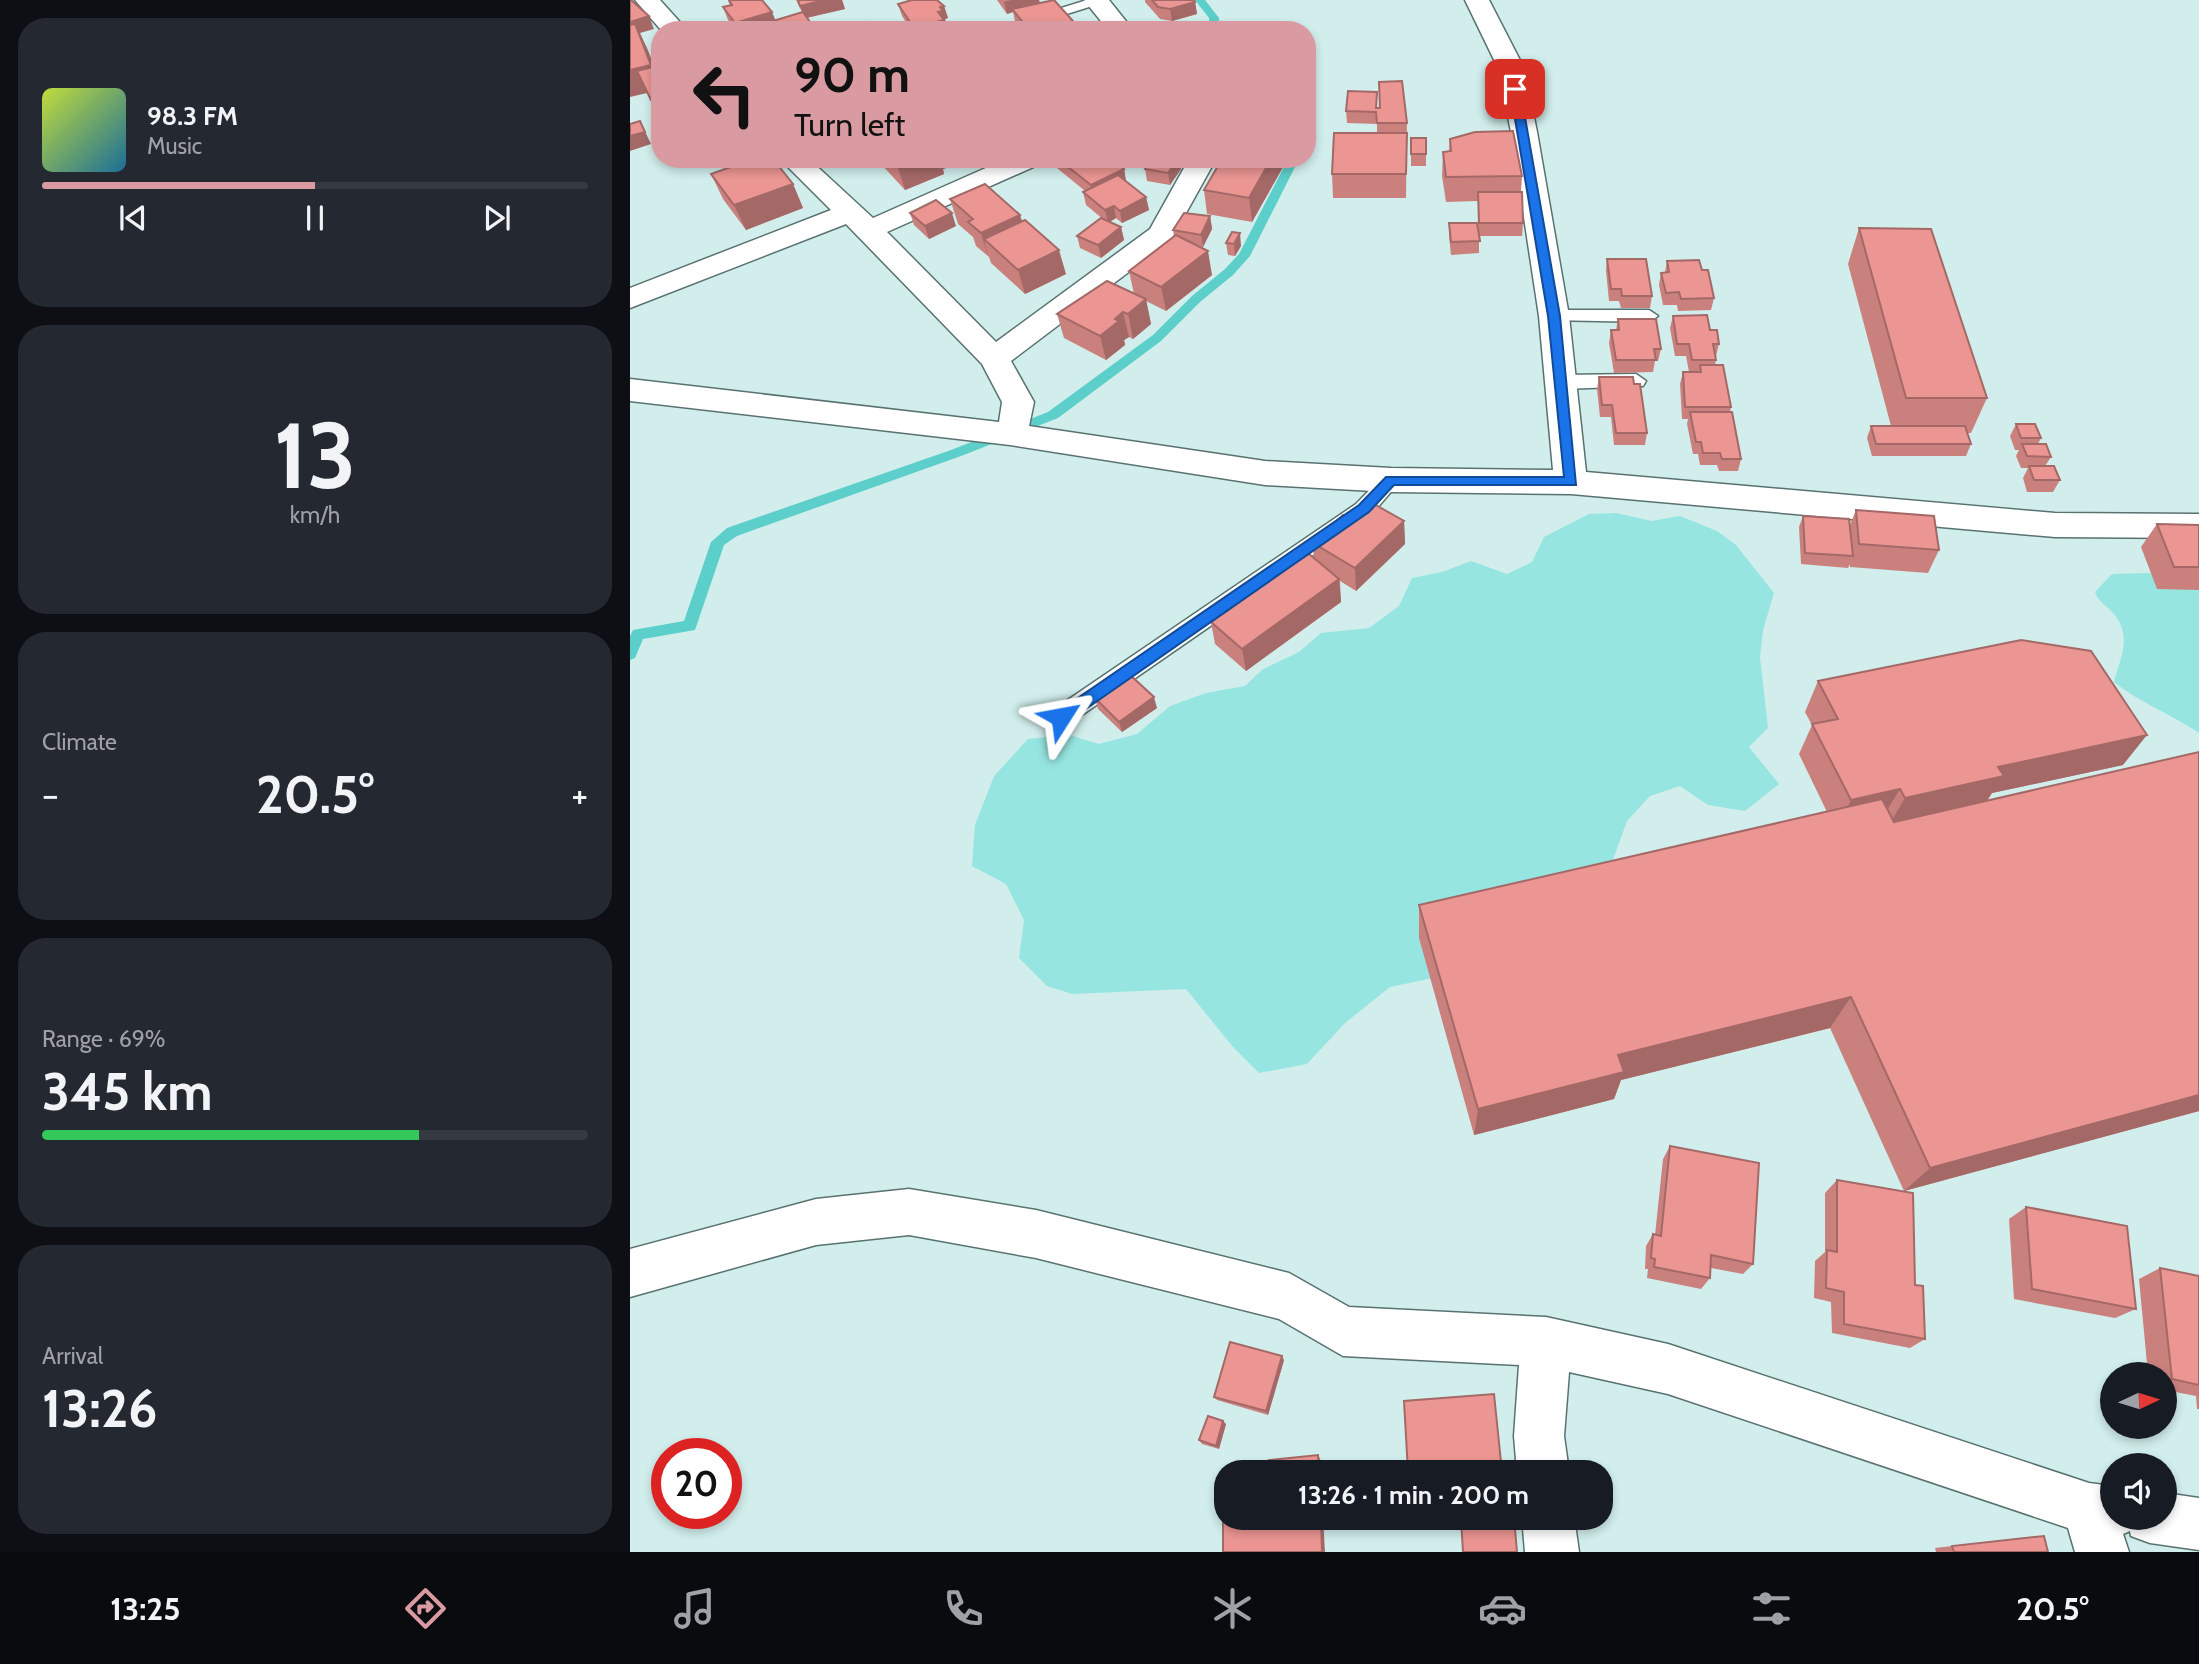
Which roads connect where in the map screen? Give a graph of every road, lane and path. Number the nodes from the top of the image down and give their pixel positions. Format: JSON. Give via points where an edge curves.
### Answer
{"nodes":[{"id":1,"x":1477,"y":0,"type":"edge"},
{"id":2,"x":1096,"y":1,"type":"edge"},
{"id":3,"x":660,"y":5,"type":"edge"},
{"id":4,"x":670,"y":21,"type":"edge"},
{"id":5,"x":1028,"y":21,"type":"edge"},
{"id":6,"x":1113,"y":21,"type":"edge"},
{"id":7,"x":802,"y":168,"type":"edge"},
{"id":8,"x":1005,"y":168,"type":"edge"},
{"id":9,"x":1198,"y":168,"type":"edge"},
{"id":10,"x":859,"y":222,"type":"junction"},
{"id":11,"x":630,"y":299,"type":"edge"},
{"id":12,"x":1554,"y":316,"type":"junction"},
{"id":13,"x":1649,"y":316,"type":"edge"},
{"id":14,"x":994,"y":358,"type":"junction"},
{"id":15,"x":1636,"y":381,"type":"edge"},
{"id":16,"x":1563,"y":382,"type":"junction"},
{"id":17,"x":630,"y":390,"type":"edge"},
{"id":18,"x":1010,"y":433,"type":"junction"},
{"id":19,"x":1391,"y":480,"type":"junction"},
{"id":20,"x":1571,"y":482,"type":"junction"},
{"id":21,"x":2199,"y":526,"type":"edge"},
{"id":22,"x":1061,"y":717,"type":"dead end"},
{"id":23,"x":630,"y":1273,"type":"edge"},
{"id":24,"x":1546,"y":1342,"type":"junction"},
{"id":25,"x":1542,"y":1460,"type":"edge"},
{"id":26,"x":2177,"y":1521,"type":"edge"},
{"id":27,"x":2100,"y":1524,"type":"edge"},
{"id":28,"x":2199,"y":1524,"type":"edge"},
{"id":29,"x":1549,"y":1530,"type":"edge"},
{"id":30,"x":1552,"y":1552,"type":"edge"}],
"edges":[{"from":1,"to":12,"type":"street","via":[[1511,68]]},
{"from":2,"to":5,"type":"lane"},
{"from":2,"to":6,"type":"street"},
{"from":3,"to":4,"type":"street"},
{"from":7,"to":10,"type":"street"},
{"from":8,"to":10,"type":"street"},
{"from":9,"to":14,"type":"street","via":[[1161,234]]},
{"from":10,"to":11,"type":"street"},
{"from":10,"to":14,"type":"street"},
{"from":12,"to":13,"type":"lane"},
{"from":12,"to":16,"type":"street"},
{"from":14,"to":18,"type":"street","via":[[1018,402]]},
{"from":15,"to":16,"type":"lane"},
{"from":16,"to":20,"type":"street"},
{"from":17,"to":18,"type":"street"},
{"from":18,"to":19,"type":"street","via":[[1265,472]]},
{"from":19,"to":20,"type":"street"},
{"from":19,"to":22,"type":"lane","via":[[1364,509]]},
{"from":20,"to":21,"type":"street","via":[[2055,525]]},
{"from":23,"to":24,"type":"street","via":[[816,1222],[909,1212],[1036,1234],[1289,1297],[1343,1331]]},
{"from":24,"to":25,"type":"street","via":[[1539,1436]]},
{"from":24,"to":27,"type":"street","via":[[1668,1369]]},
{"from":26,"to":28,"type":"street"},
{"from":29,"to":30,"type":"street"}]}
